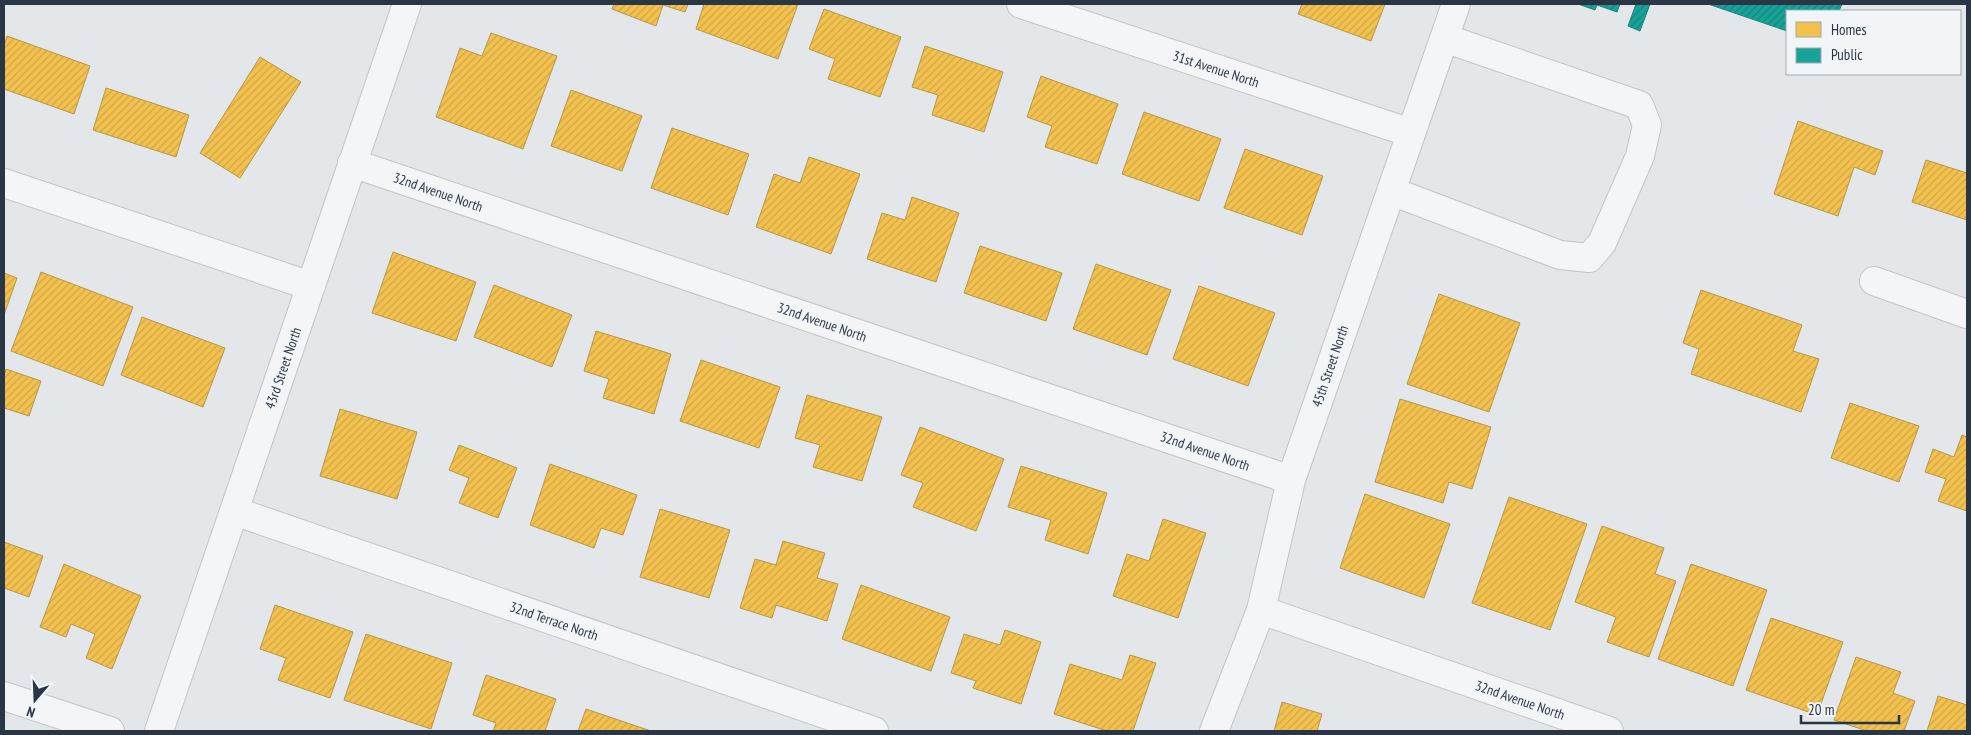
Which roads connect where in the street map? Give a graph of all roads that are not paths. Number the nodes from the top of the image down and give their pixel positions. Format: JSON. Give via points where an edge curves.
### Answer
{"nodes":[{"id":1,"x":407,"y":4,"type":"edge"},
{"id":2,"x":1021,"y":4,"type":"edge"},
{"id":3,"x":1456,"y":4,"type":"edge"},
{"id":4,"x":1444,"y":38,"type":"junction"},
{"id":5,"x":1411,"y":133,"type":"junction"},
{"id":6,"x":352,"y":163,"type":"junction"},
{"id":7,"x":4,"y":183,"type":"edge"},
{"id":8,"x":1391,"y":191,"type":"junction"},
{"id":9,"x":1874,"y":281,"type":"dead end"},
{"id":10,"x":311,"y":286,"type":"junction"},
{"id":11,"x":1967,"y":314,"type":"edge"},
{"id":12,"x":1291,"y":480,"type":"junction"},
{"id":13,"x":234,"y":511,"type":"junction"},
{"id":14,"x":1261,"y":610,"type":"junction"},
{"id":15,"x":4,"y":696,"type":"edge"},
{"id":16,"x":110,"y":731,"type":"edge"},
{"id":17,"x":159,"y":731,"type":"edge"},
{"id":18,"x":874,"y":731,"type":"edge"},
{"id":19,"x":1214,"y":731,"type":"edge"},
{"id":20,"x":1609,"y":731,"type":"edge"}],
"edges":[{"from":1,"to":6,"type":"street","name":"43rd Street North"},
{"from":2,"to":5,"type":"street","name":"31st Avenue North"},
{"from":3,"to":4,"type":"street","name":"45th Street North"},
{"from":4,"to":5,"type":"street","name":"45th Street North"},
{"from":4,"to":8,"type":"street","via":[[1639,105],[1648,125],[1640,156],[1602,242],[1589,258],[1560,255]]},
{"from":5,"to":8,"type":"street","name":"45th Street North"},
{"from":6,"to":10,"type":"street","name":"43rd Street North"},
{"from":6,"to":12,"type":"street","name":"32nd Avenue North"},
{"from":7,"to":10,"type":"street"},
{"from":8,"to":12,"type":"street","name":"45th Street North"},
{"from":9,"to":11,"type":"street"},
{"from":10,"to":13,"type":"street","name":"43rd Street North"},
{"from":12,"to":14,"type":"street","name":"45th Street North"},
{"from":13,"to":17,"type":"street","name":"43rd Street North"},
{"from":13,"to":18,"type":"street","name":"32nd Terrace North"},
{"from":14,"to":19,"type":"street","name":"45th Street North"},
{"from":14,"to":20,"type":"street","name":"32nd Avenue North"},
{"from":15,"to":16,"type":"street"}]}
